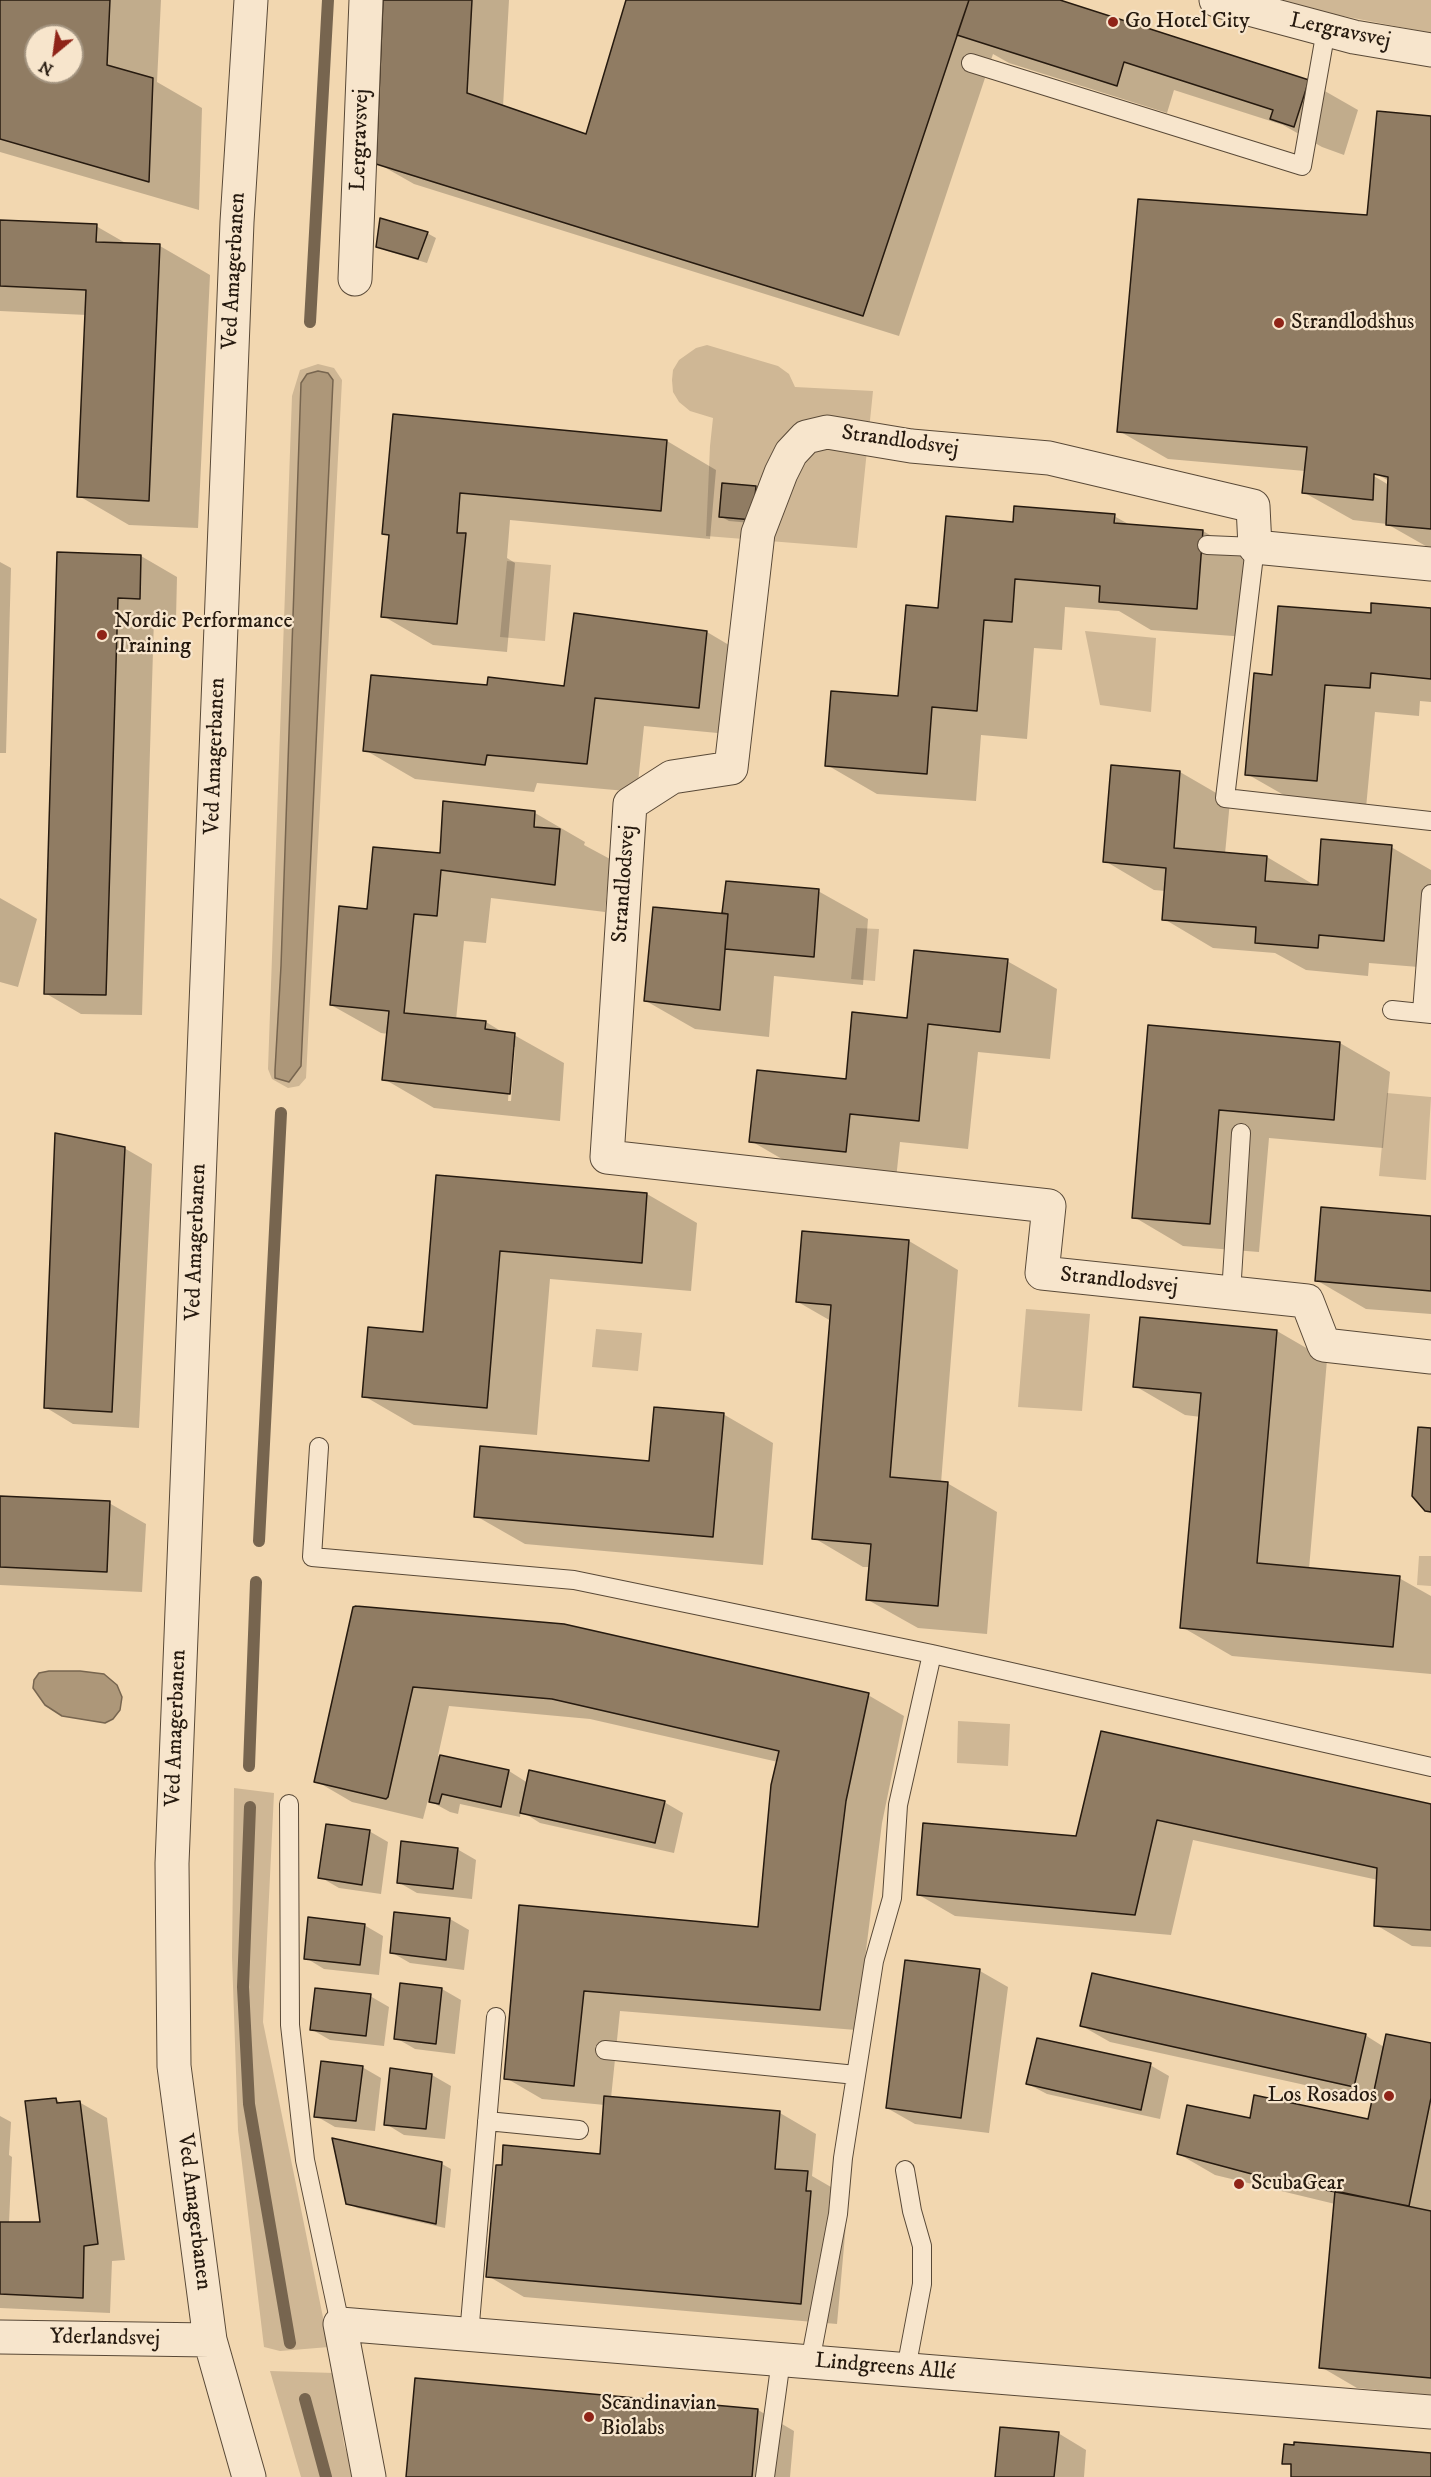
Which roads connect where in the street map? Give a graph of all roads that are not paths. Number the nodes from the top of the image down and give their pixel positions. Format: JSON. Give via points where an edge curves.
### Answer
{"nodes":[{"id":1,"x":251,"y":0,"type":"edge"},
{"id":2,"x":366,"y":0,"type":"edge"},
{"id":3,"x":1216,"y":0,"type":"edge"},
{"id":4,"x":1326,"y":30,"type":"junction"},
{"id":5,"x":1431,"y":50,"type":"edge"},
{"id":6,"x":971,"y":63,"type":"dead end"},
{"id":7,"x":356,"y":279,"type":"dead end"},
{"id":8,"x":1207,"y":544,"type":"dead end"},
{"id":9,"x":1255,"y":547,"type":"junction"},
{"id":10,"x":1431,"y":564,"type":"edge"},
{"id":11,"x":1431,"y":821,"type":"edge"},
{"id":12,"x":1431,"y":894,"type":"edge"},
{"id":13,"x":1392,"y":1010,"type":"dead end"},
{"id":14,"x":1426,"y":1013,"type":"edge"},
{"id":15,"x":1241,"y":1133,"type":"dead end"},
{"id":16,"x":1231,"y":1294,"type":"junction"},
{"id":17,"x":1431,"y":1357,"type":"edge"},
{"id":18,"x":319,"y":1447,"type":"dead end"},
{"id":19,"x":932,"y":1654,"type":"junction"},
{"id":20,"x":1431,"y":1767,"type":"edge"},
{"id":21,"x":289,"y":1804,"type":"dead end"},
{"id":22,"x":496,"y":2017,"type":"dead end"},
{"id":23,"x":605,"y":2050,"type":"dead end"},
{"id":24,"x":856,"y":2075,"type":"junction"},
{"id":25,"x":487,"y":2121,"type":"junction"},
{"id":26,"x":579,"y":2130,"type":"dead end"},
{"id":27,"x":905,"y":2170,"type":"dead end"},
{"id":28,"x":340,"y":2324,"type":"junction"},
{"id":29,"x":469,"y":2335,"type":"junction"},
{"id":30,"x":0,"y":2337,"type":"edge"},
{"id":31,"x":210,"y":2340,"type":"junction"},
{"id":32,"x":795,"y":2361,"type":"junction"},
{"id":33,"x":906,"y":2369,"type":"junction"},
{"id":34,"x":1431,"y":2412,"type":"edge"},
{"id":35,"x":249,"y":2477,"type":"edge"},
{"id":36,"x":369,"y":2477,"type":"edge"},
{"id":37,"x":765,"y":2477,"type":"edge"}],
"edges":[{"from":1,"to":31,"type":"street","name":"Ved Amagerbanen","via":[[237,222],[171,1863],[174,2066]]},
{"from":2,"to":7,"type":"street","name":"Lergravsvej"},
{"from":3,"to":4,"type":"street","name":"Lergravsvej"},
{"from":4,"to":5,"type":"street","name":"Lergravsvej"},
{"from":4,"to":6,"type":"lane","via":[[1302,166]]},
{"from":8,"to":9,"type":"lane"},
{"from":9,"to":10,"type":"street"},
{"from":9,"to":11,"type":"lane","via":[[1225,798]]},
{"from":9,"to":16,"type":"street","name":"Strandlodsvej","via":[[1253,506],[1049,458],[911,446],[827,432],[806,437],[791,453],[758,533],[731,768],[672,777],[630,804],[607,1157],[1049,1206],[1042,1273]]},
{"from":12,"to":14,"type":"lane"},
{"from":13,"to":14,"type":"lane"},
{"from":15,"to":16,"type":"lane"},
{"from":16,"to":17,"type":"street","name":"Strandlodsvej","via":[[1307,1301],[1324,1345]]},
{"from":18,"to":19,"type":"lane","via":[[312,1557],[574,1580]]},
{"from":19,"to":20,"type":"lane"},
{"from":19,"to":24,"type":"lane","via":[[898,1805],[892,1898],[874,1961]]},
{"from":21,"to":28,"type":"lane","via":[[290,2025],[305,2160]]},
{"from":22,"to":25,"type":"lane"},
{"from":23,"to":24,"type":"lane"},
{"from":24,"to":32,"type":"lane","via":[[838,2214]]},
{"from":25,"to":26,"type":"lane"},
{"from":25,"to":29,"type":"lane"},
{"from":27,"to":33,"type":"lane","via":[[922,2246],[922,2284]]},
{"from":28,"to":29,"type":"street","name":"Lindgreens Allé"},
{"from":28,"to":36,"type":"street"},
{"from":29,"to":32,"type":"street","name":"Lindgreens Allé"},
{"from":30,"to":31,"type":"street","name":"Yderlandsvej"},
{"from":31,"to":35,"type":"street","name":"Ved Amagerbanen"},
{"from":32,"to":33,"type":"street","name":"Lindgreens Allé"},
{"from":32,"to":37,"type":"lane"},
{"from":33,"to":34,"type":"street","name":"Lindgreens Allé"}]}
